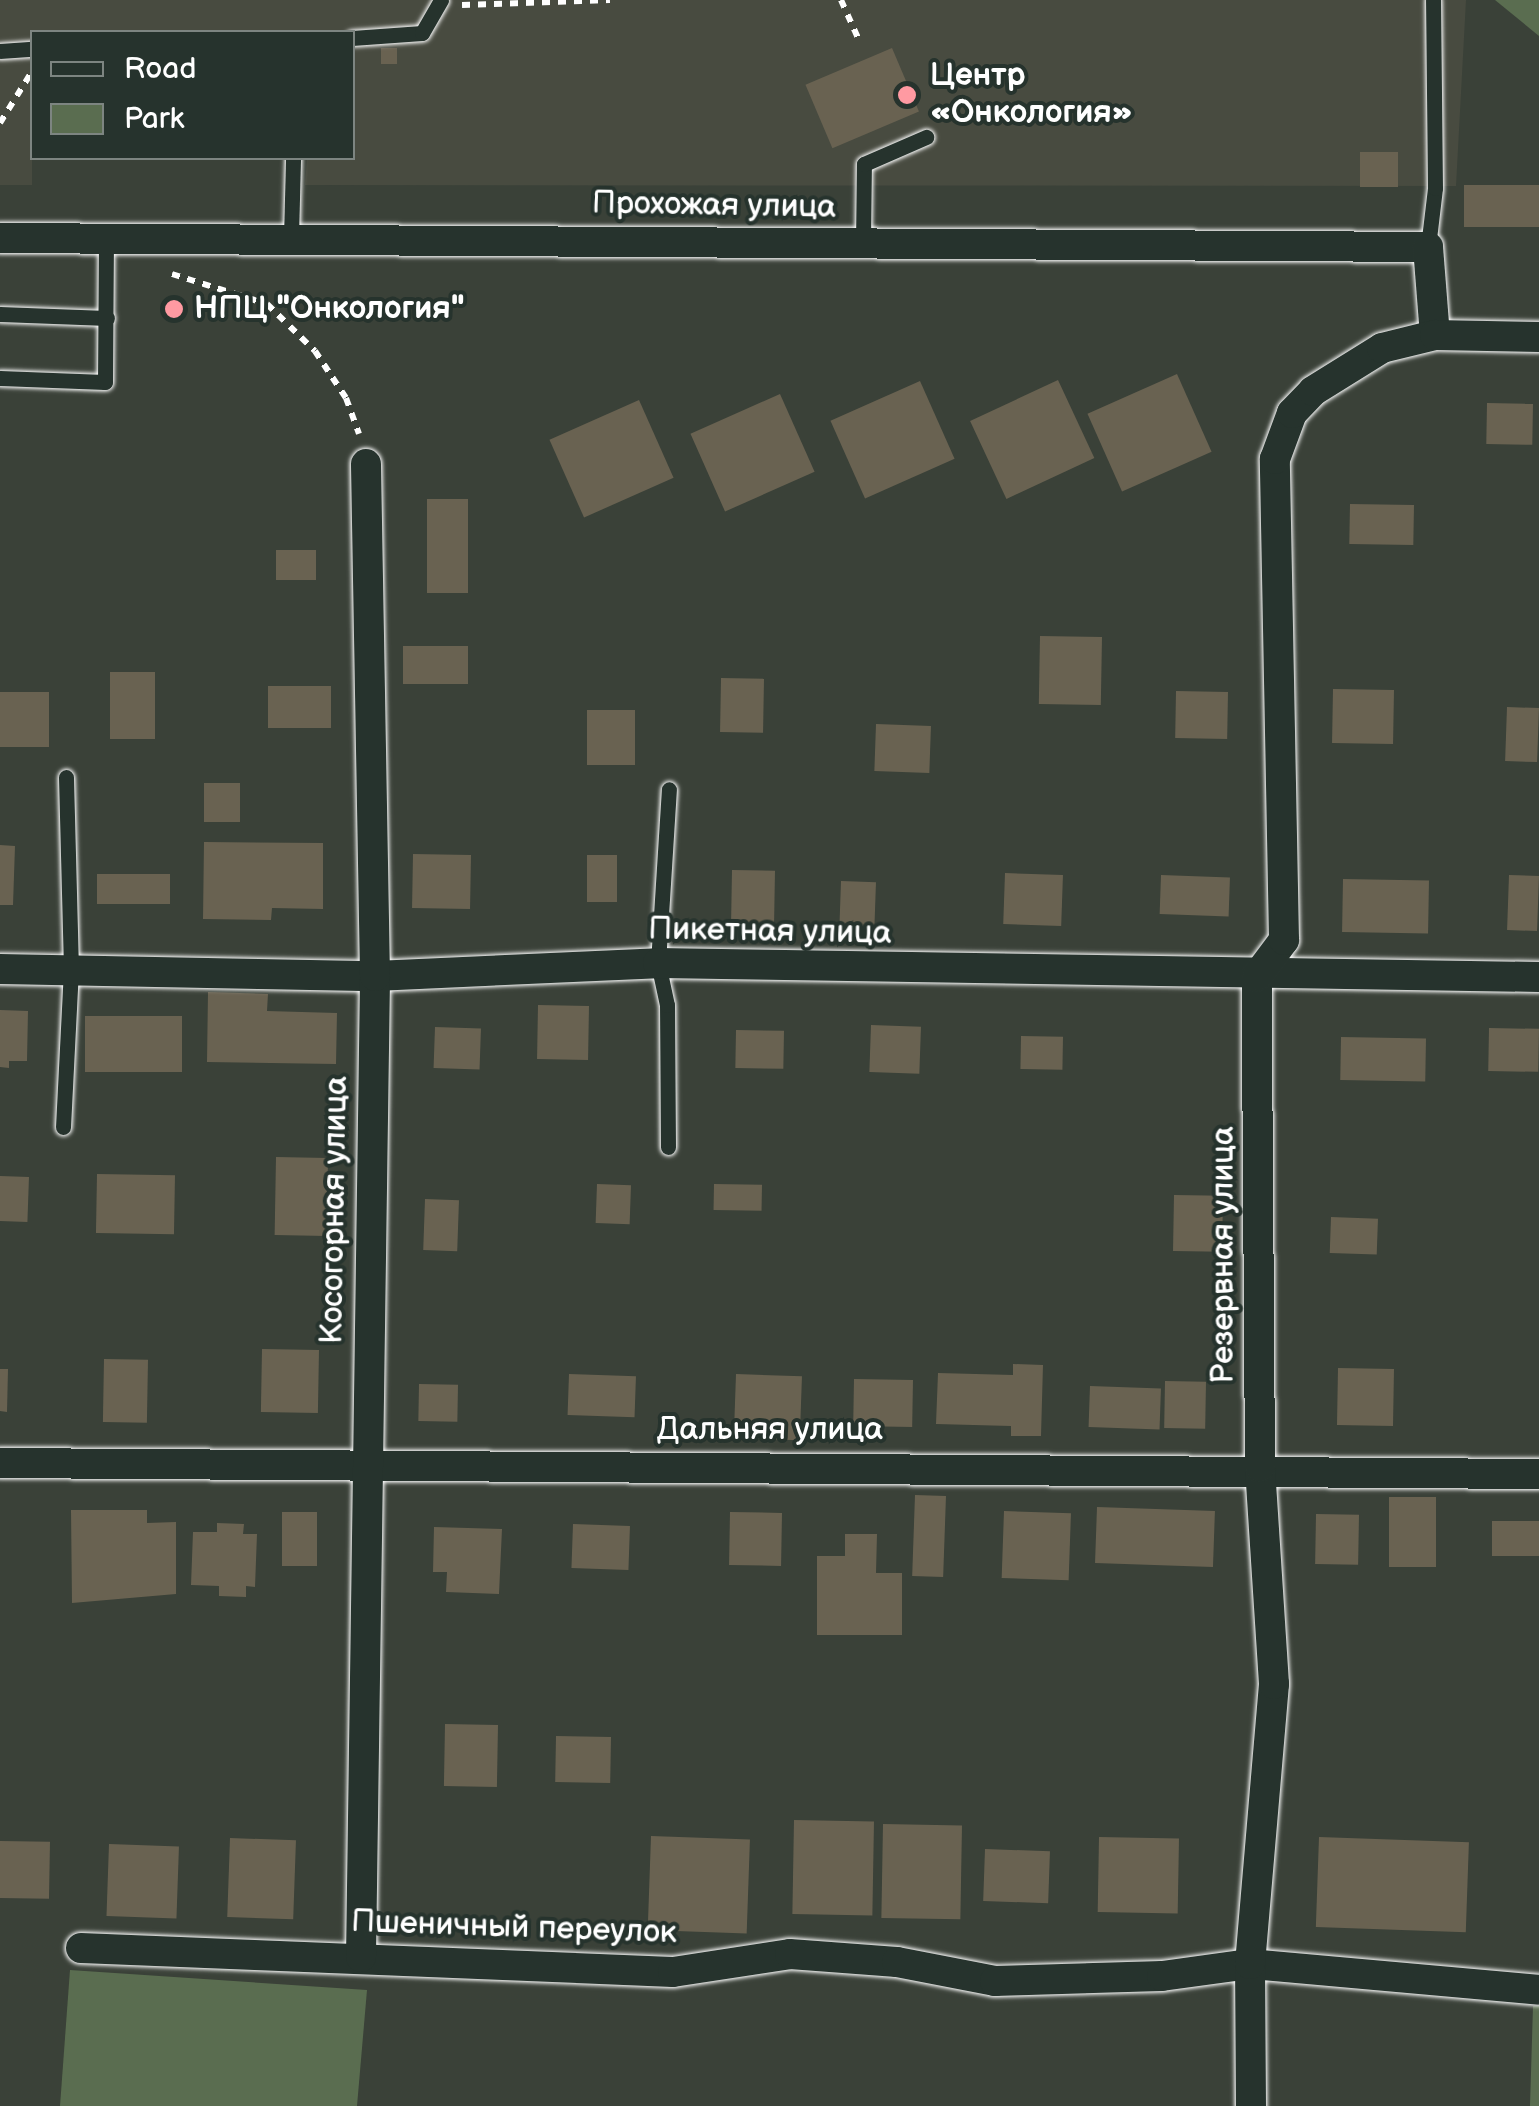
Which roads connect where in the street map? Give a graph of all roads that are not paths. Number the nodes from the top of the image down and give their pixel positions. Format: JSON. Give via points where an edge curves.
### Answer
{"nodes":[{"id":1,"x":1433,"y":0,"type":"edge"},
{"id":2,"x":441,"y":3,"type":"edge"},
{"id":3,"x":355,"y":38,"type":"edge"},
{"id":4,"x":30,"y":49,"type":"edge"},
{"id":5,"x":0,"y":51,"type":"edge"},
{"id":6,"x":926,"y":137,"type":"dead end"},
{"id":7,"x":293,"y":160,"type":"edge"},
{"id":8,"x":291,"y":237,"type":"junction"},
{"id":9,"x":0,"y":238,"type":"edge"},
{"id":10,"x":106,"y":238,"type":"junction"},
{"id":11,"x":862,"y":242,"type":"junction"},
{"id":12,"x":1428,"y":247,"type":"junction"},
{"id":13,"x":0,"y":314,"type":"edge"},
{"id":14,"x":107,"y":318,"type":"junction"},
{"id":15,"x":1435,"y":335,"type":"junction"},
{"id":16,"x":1539,"y":337,"type":"edge"},
{"id":17,"x":0,"y":378,"type":"edge"},
{"id":18,"x":366,"y":464,"type":"road end"},
{"id":19,"x":66,"y":778,"type":"dead end"},
{"id":20,"x":669,"y":790,"type":"dead end"},
{"id":21,"x":658,"y":964,"type":"junction"},
{"id":22,"x":0,"y":968,"type":"edge"},
{"id":23,"x":71,"y":969,"type":"junction"},
{"id":24,"x":376,"y":976,"type":"junction"},
{"id":25,"x":1257,"y":976,"type":"junction"},
{"id":26,"x":1539,"y":977,"type":"edge"},
{"id":27,"x":63,"y":1127,"type":"dead end"},
{"id":28,"x":668,"y":1147,"type":"dead end"},
{"id":29,"x":364,"y":1462,"type":"junction"},
{"id":30,"x":0,"y":1463,"type":"edge"},
{"id":31,"x":1260,"y":1467,"type":"junction"},
{"id":32,"x":1539,"y":1474,"type":"edge"},
{"id":33,"x":80,"y":1948,"type":"dead end"},
{"id":34,"x":362,"y":1957,"type":"junction"},
{"id":35,"x":1250,"y":1964,"type":"junction"},
{"id":36,"x":1539,"y":1990,"type":"edge"},
{"id":37,"x":1251,"y":2106,"type":"edge"}],
"edges":[{"from":1,"to":12,"type":"lane","via":[[1436,188]]},
{"from":2,"to":3,"type":"lane","via":[[422,33]]},
{"from":4,"to":5,"type":"lane"},
{"from":6,"to":11,"type":"lane","via":[[864,164]]},
{"from":7,"to":8,"type":"lane"},
{"from":8,"to":10,"type":"street","name":"Прохожая улица"},
{"from":8,"to":11,"type":"street","name":"Прохожая улица"},
{"from":9,"to":10,"type":"street","name":"Прохожая улица"},
{"from":10,"to":14,"type":"lane"},
{"from":11,"to":12,"type":"street","name":"Прохожая улица"},
{"from":12,"to":15,"type":"street"},
{"from":13,"to":14,"type":"lane"},
{"from":14,"to":17,"type":"lane","via":[[105,382]]},
{"from":15,"to":16,"type":"street"},
{"from":15,"to":25,"type":"street","via":[[1382,348],[1344,368],[1292,414],[1276,459],[1284,940]]},
{"from":18,"to":24,"type":"street","name":"Косогорная улица"},
{"from":19,"to":23,"type":"lane"},
{"from":20,"to":21,"type":"lane"},
{"from":21,"to":24,"type":"street","name":"Пикетная улица"},
{"from":21,"to":25,"type":"street","name":"Пикетная улица"},
{"from":21,"to":28,"type":"lane","via":[[666,1005]]},
{"from":22,"to":23,"type":"street","name":"Пикетная улица"},
{"from":23,"to":24,"type":"street","name":"Пикетная улица"},
{"from":23,"to":27,"type":"lane"},
{"from":24,"to":29,"type":"street","name":"Косогорная улица"},
{"from":25,"to":26,"type":"street","name":"Пикетная улица"},
{"from":25,"to":31,"type":"street","name":"Резервная улица"},
{"from":29,"to":30,"type":"street","name":"Дальняя улица"},
{"from":29,"to":31,"type":"street","name":"Дальняя улица"},
{"from":29,"to":34,"type":"street","name":"Косогорная улица"},
{"from":31,"to":32,"type":"street","name":"Дальняя улица"},
{"from":31,"to":35,"type":"street","name":"Резервная улица","via":[[1274,1684]]},
{"from":33,"to":34,"type":"street","name":"Пшеничный переулок"},
{"from":34,"to":35,"type":"street","name":"Пшеничный переулок","via":[[674,1972],[790,1954],[898,1962],[995,1981],[1162,1976]]},
{"from":35,"to":36,"type":"street","name":"Пшеничный переулок"},
{"from":35,"to":37,"type":"street","name":"Резервная улица"}]}
